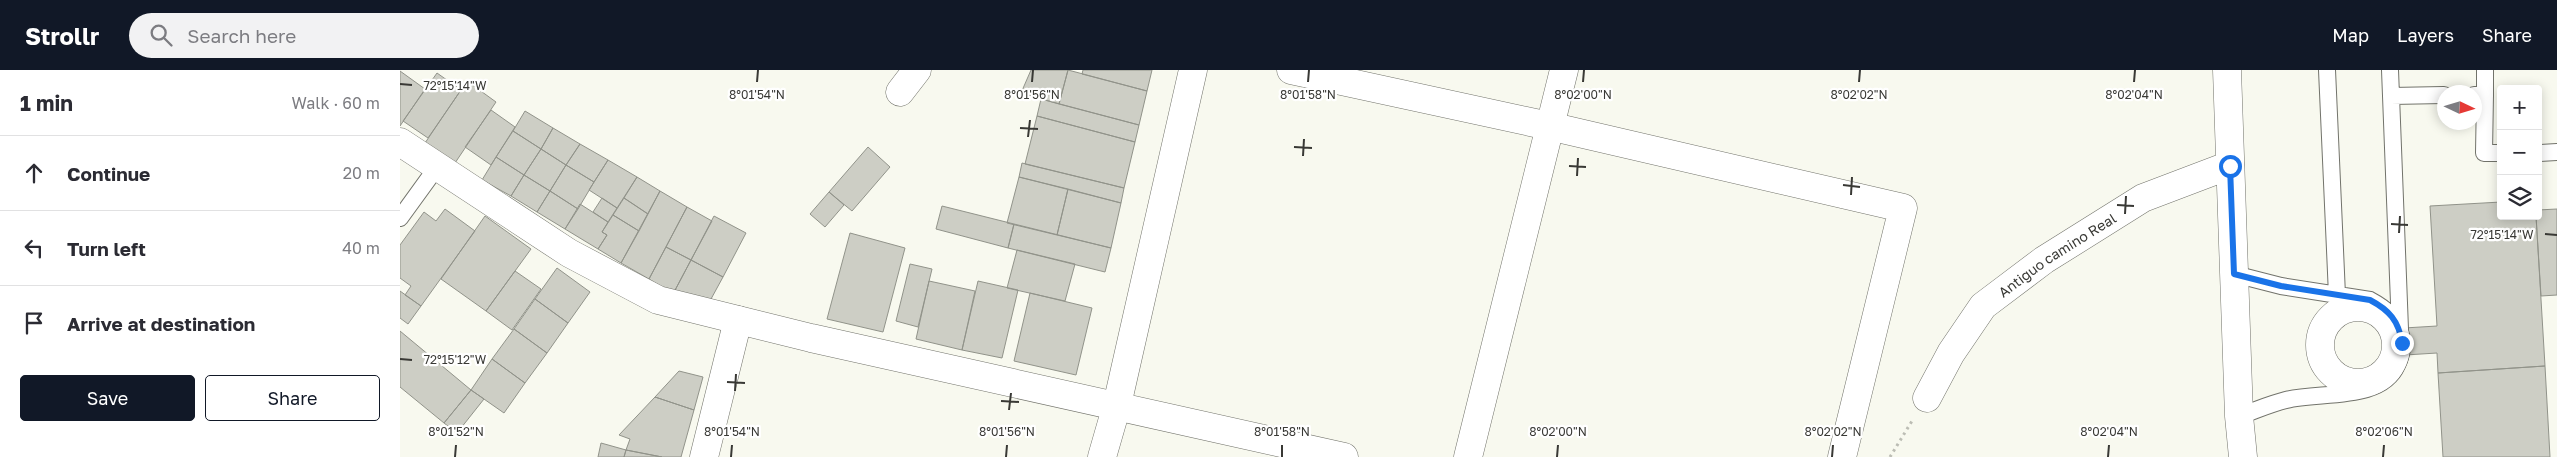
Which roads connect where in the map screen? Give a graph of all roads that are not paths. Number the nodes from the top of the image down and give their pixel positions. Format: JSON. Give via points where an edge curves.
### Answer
{"nodes":[{"id":1,"x":917,"y":70,"type":"edge"},
{"id":2,"x":1193,"y":70,"type":"edge"},
{"id":3,"x":1290,"y":70,"type":"edge"},
{"id":4,"x":1564,"y":70,"type":"edge"},
{"id":5,"x":2227,"y":70,"type":"edge"},
{"id":6,"x":2327,"y":70,"type":"edge"},
{"id":7,"x":2390,"y":70,"type":"edge"},
{"id":8,"x":2485,"y":70,"type":"edge"},
{"id":9,"x":2482,"y":85,"type":"edge"},
{"id":10,"x":900,"y":92,"type":"dead end"},
{"id":11,"x":2391,"y":96,"type":"junction"},
{"id":12,"x":2437,"y":96,"type":"edge"},
{"id":13,"x":2482,"y":124,"type":"edge"},
{"id":14,"x":1549,"y":126,"type":"junction"},
{"id":15,"x":400,"y":142,"type":"edge"},
{"id":16,"x":2497,"y":152,"type":"edge"},
{"id":17,"x":2542,"y":152,"type":"edge"},
{"id":18,"x":2557,"y":152,"type":"edge"},
{"id":19,"x":2230,"y":166,"type":"junction"},
{"id":20,"x":437,"y":167,"type":"junction"},
{"id":21,"x":400,"y":218,"type":"edge"},
{"id":22,"x":2234,"y":274,"type":"junction"},
{"id":23,"x":2337,"y":295,"type":"junction"},
{"id":24,"x":738,"y":320,"type":"junction"},
{"id":25,"x":2400,"y":328,"type":"junction"},
{"id":26,"x":1927,"y":398,"type":"road end"},
{"id":27,"x":1117,"y":405,"type":"junction"},
{"id":28,"x":2239,"y":416,"type":"junction"},
{"id":29,"x":704,"y":457,"type":"edge"},
{"id":30,"x":1102,"y":457,"type":"edge"},
{"id":31,"x":1344,"y":457,"type":"edge"},
{"id":32,"x":1468,"y":457,"type":"edge"},
{"id":33,"x":1842,"y":457,"type":"edge"},
{"id":34,"x":2243,"y":457,"type":"edge"}],
"edges":[{"from":1,"to":10,"type":"street"},
{"from":2,"to":27,"type":"street"},
{"from":3,"to":14,"type":"street"},
{"from":4,"to":14,"type":"street"},
{"from":5,"to":19,"type":"street"},
{"from":6,"to":23,"type":"lane"},
{"from":7,"to":11,"type":"lane"},
{"from":8,"to":9,"type":"lane"},
{"from":11,"to":12,"type":"lane"},
{"from":11,"to":25,"type":"lane"},
{"from":13,"to":16,"type":"lane","via":[[2484,153]]},
{"from":14,"to":32,"type":"street"},
{"from":14,"to":33,"type":"street","via":[[1904,208]]},
{"from":15,"to":20,"type":"street"},
{"from":17,"to":18,"type":"lane"},
{"from":19,"to":22,"type":"street"},
{"from":19,"to":26,"type":"street","name":"Antiguo camino Real","via":[[2143,198],[2044,260],[1983,306],[1951,353]]},
{"from":20,"to":21,"type":"lane"},
{"from":20,"to":24,"type":"street","via":[[569,253],[658,300]]},
{"from":22,"to":23,"type":"lane"},
{"from":22,"to":28,"type":"street"},
{"from":23,"to":25,"type":"lane","via":[[2370,300],[2393,316]]},
{"from":24,"to":27,"type":"street"},
{"from":24,"to":29,"type":"street"},
{"from":25,"to":28,"type":"lane","via":[[2400,358],[2384,382],[2370,389],[2287,400]]},
{"from":27,"to":30,"type":"street"},
{"from":27,"to":31,"type":"street"},
{"from":28,"to":34,"type":"street"}]}
